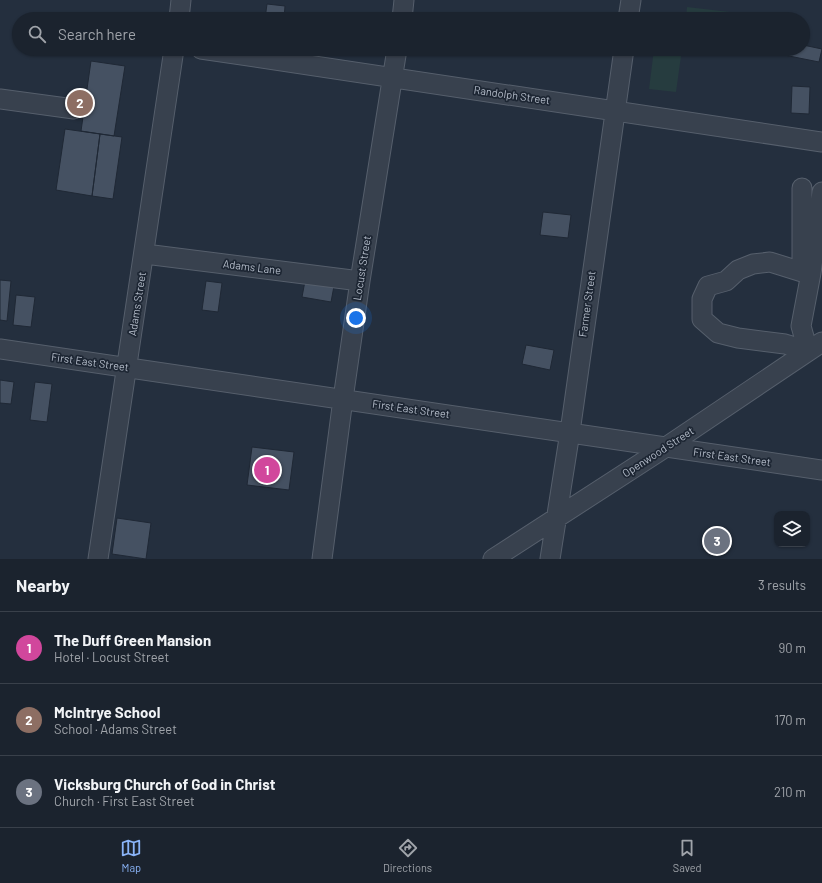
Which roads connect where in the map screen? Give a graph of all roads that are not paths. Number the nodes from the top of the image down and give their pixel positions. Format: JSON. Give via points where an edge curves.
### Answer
{"nodes":[{"id":1,"x":181,"y":0,"type":"edge"},
{"id":2,"x":404,"y":0,"type":"edge"},
{"id":3,"x":631,"y":0,"type":"edge"},
{"id":4,"x":179,"y":12,"type":"edge"},
{"id":5,"x":403,"y":12,"type":"edge"},
{"id":6,"x":629,"y":12,"type":"edge"},
{"id":7,"x":173,"y":56,"type":"edge"},
{"id":8,"x":247,"y":56,"type":"edge"},
{"id":9,"x":396,"y":56,"type":"edge"},
{"id":10,"x":623,"y":56,"type":"edge"},
{"id":11,"x":393,"y":78,"type":"junction"},
{"id":12,"x":0,"y":100,"type":"edge"},
{"id":13,"x":74,"y":109,"type":"dead end"},
{"id":14,"x":614,"y":110,"type":"junction"},
{"id":15,"x":822,"y":142,"type":"edge"},
{"id":16,"x":802,"y":188,"type":"dead end"},
{"id":17,"x":822,"y":192,"type":"edge"},
{"id":18,"x":145,"y":254,"type":"junction"},
{"id":19,"x":802,"y":272,"type":"junction"},
{"id":20,"x":360,"y":281,"type":"junction"},
{"id":21,"x":802,"y":326,"type":"junction"},
{"id":22,"x":815,"y":347,"type":"edge"},
{"id":23,"x":0,"y":349,"type":"edge"},
{"id":24,"x":126,"y":368,"type":"junction"},
{"id":25,"x":343,"y":399,"type":"junction"},
{"id":26,"x":570,"y":432,"type":"junction"},
{"id":27,"x":666,"y":447,"type":"junction"},
{"id":28,"x":822,"y":470,"type":"edge"},
{"id":29,"x":557,"y":518,"type":"junction"},
{"id":30,"x":98,"y":559,"type":"edge"},
{"id":31,"x":322,"y":559,"type":"edge"},
{"id":32,"x":493,"y":559,"type":"edge"},
{"id":33,"x":550,"y":559,"type":"edge"}],
"edges":[{"from":1,"to":4,"type":"street"},
{"from":2,"to":5,"type":"street"},
{"from":3,"to":6,"type":"street"},
{"from":7,"to":18,"type":"street","name":"Adams Street"},
{"from":8,"to":11,"type":"street","name":"Randolph Street"},
{"from":9,"to":11,"type":"street","name":"Locust Street"},
{"from":10,"to":14,"type":"street","name":"Farmer Street"},
{"from":11,"to":14,"type":"street","name":"Randolph Street"},
{"from":11,"to":20,"type":"street","name":"Locust Street"},
{"from":12,"to":13,"type":"street"},
{"from":14,"to":15,"type":"street","name":"Randolph Street"},
{"from":14,"to":26,"type":"street","name":"Farmer Street"},
{"from":16,"to":19,"type":"street"},
{"from":17,"to":21,"type":"street"},
{"from":18,"to":20,"type":"street","name":"Adams Lane"},
{"from":18,"to":24,"type":"street","name":"Adams Street"},
{"from":19,"to":21,"type":"street"},
{"from":19,"to":22,"type":"street","via":[[770,262],[753,264],[738,270],[726,281],[708,286],[702,299],[702,319],[718,333],[738,338]]},
{"from":20,"to":25,"type":"street","name":"Locust Street"},
{"from":21,"to":22,"type":"street"},
{"from":22,"to":27,"type":"street","name":"Openwood Street"},
{"from":23,"to":24,"type":"street","name":"First East Street"},
{"from":24,"to":25,"type":"street","name":"First East Street"},
{"from":24,"to":30,"type":"street","name":"Adams Street"},
{"from":25,"to":26,"type":"street","name":"First East Street"},
{"from":25,"to":31,"type":"street","name":"Locust Street"},
{"from":26,"to":27,"type":"street","name":"First East Street"},
{"from":26,"to":29,"type":"street","name":"Farmer Street"},
{"from":27,"to":28,"type":"street","name":"First East Street"},
{"from":27,"to":29,"type":"street","name":"Openwood Street"},
{"from":29,"to":32,"type":"street","name":"Openwood Street"},
{"from":29,"to":33,"type":"street","name":"Farmer Street"}]}
